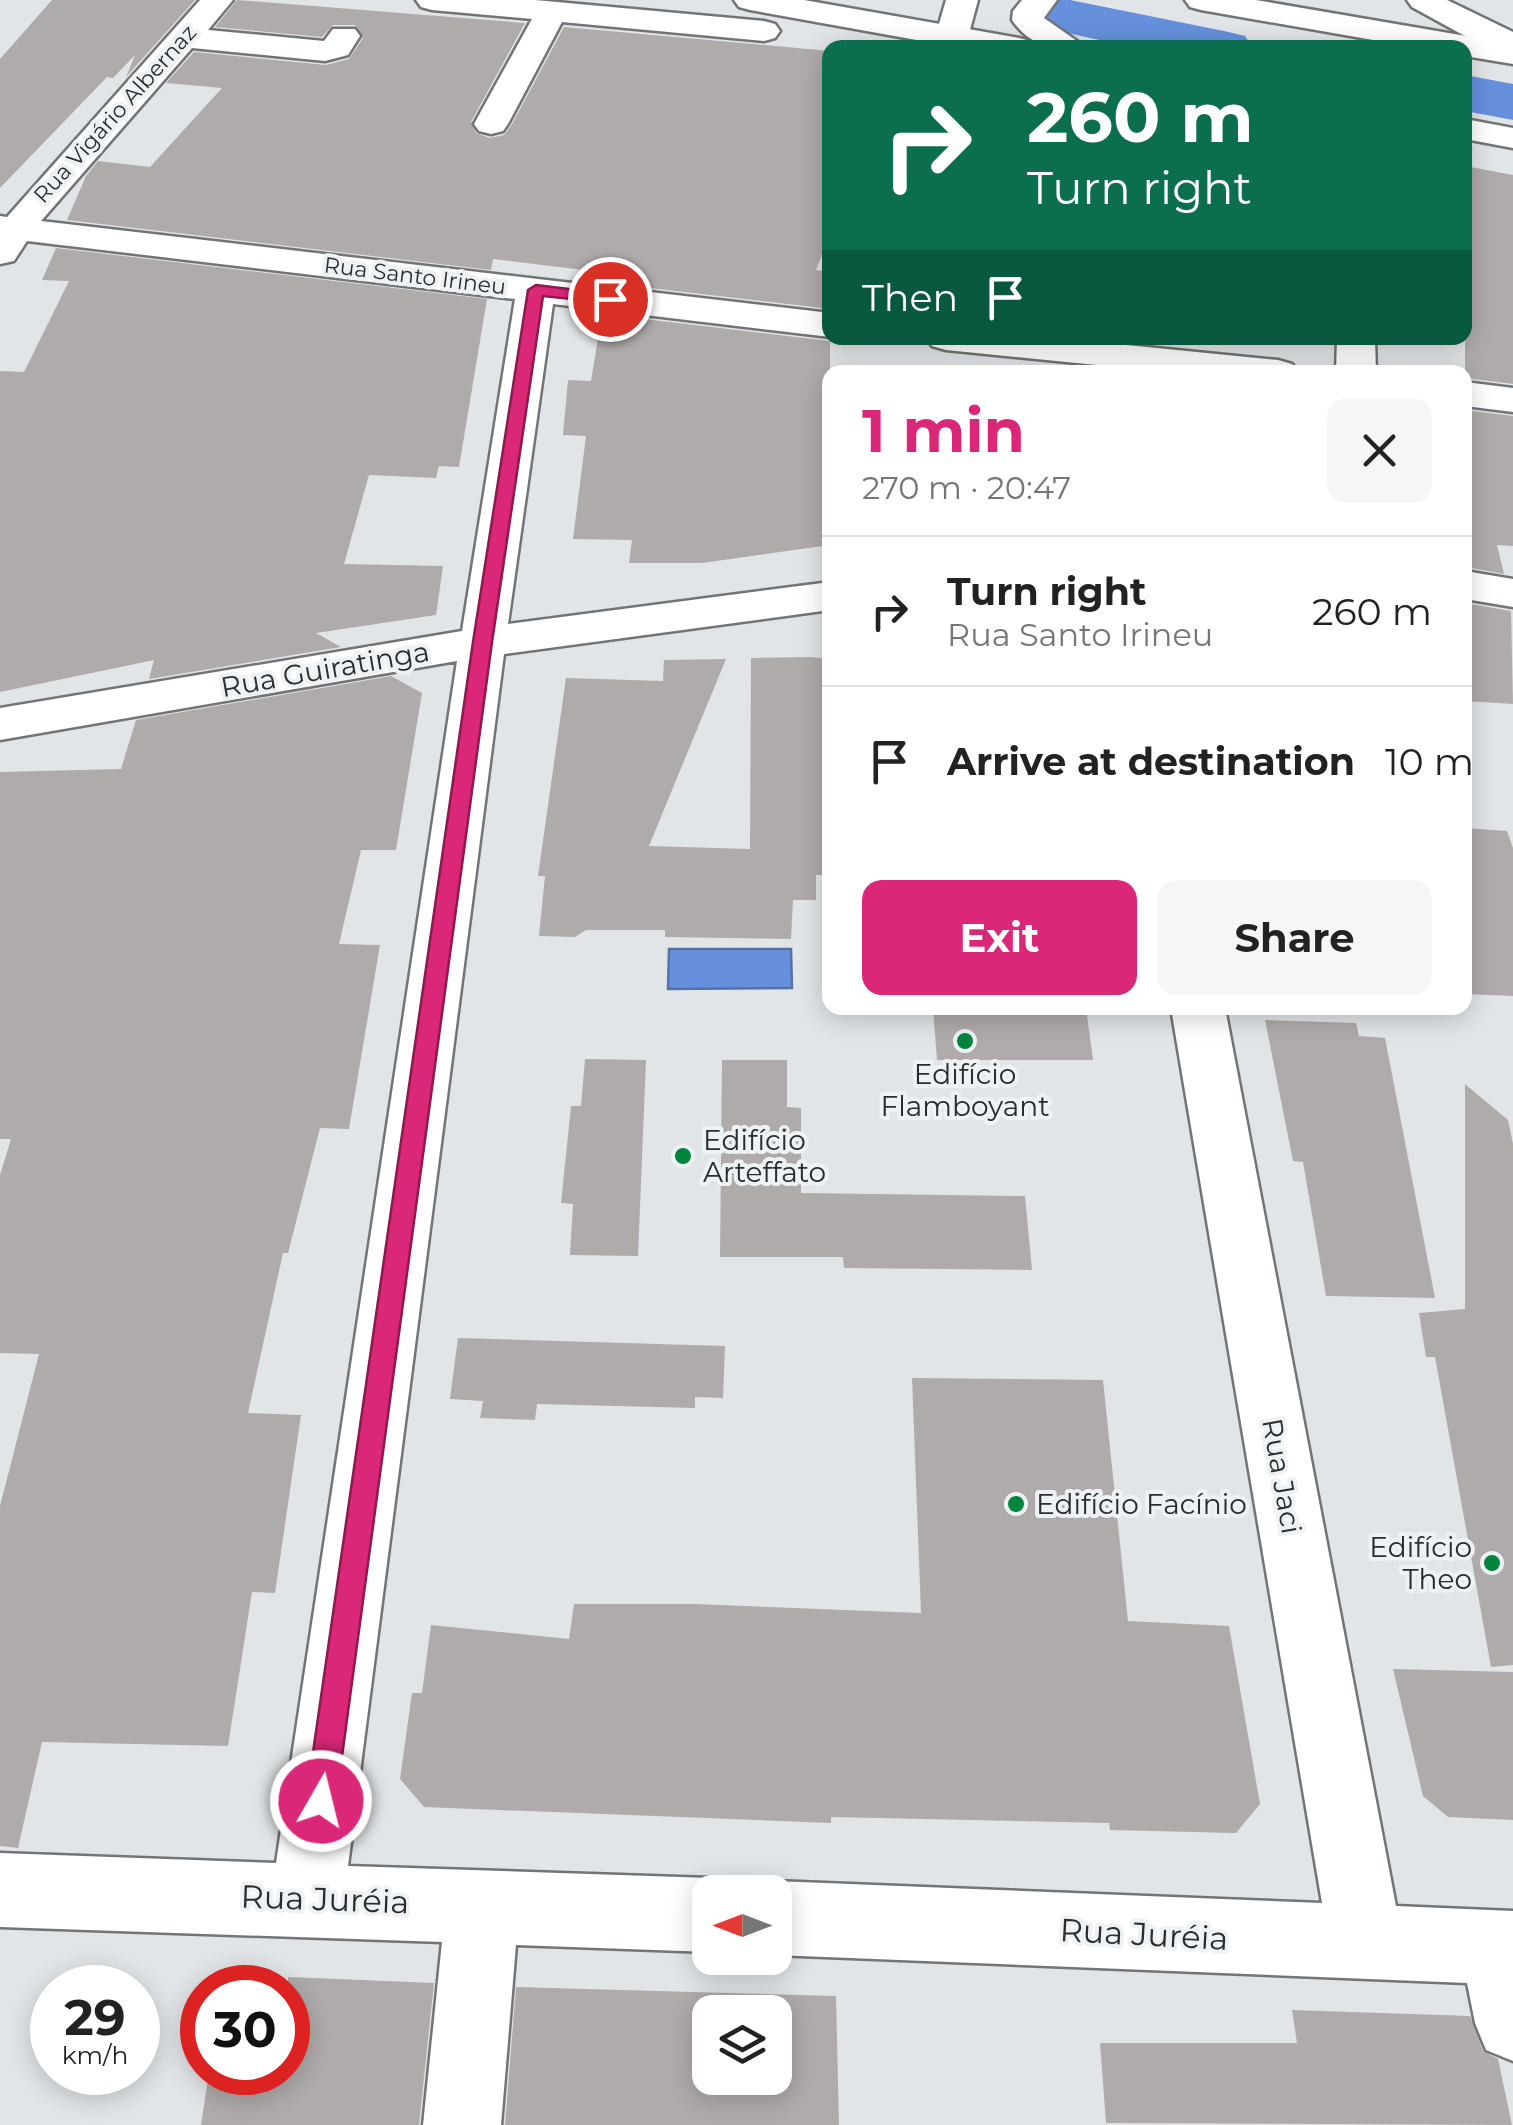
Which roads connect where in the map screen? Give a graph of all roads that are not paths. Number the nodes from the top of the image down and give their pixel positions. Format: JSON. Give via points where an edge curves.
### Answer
{"nodes":[{"id":1,"x":217,"y":0,"type":"edge"},
{"id":2,"x":432,"y":0,"type":"edge"},
{"id":3,"x":840,"y":0,"type":"edge"},
{"id":4,"x":908,"y":0,"type":"edge"},
{"id":5,"x":1041,"y":0,"type":"edge"},
{"id":6,"x":1201,"y":0,"type":"edge"},
{"id":7,"x":1422,"y":0,"type":"edge"},
{"id":8,"x":768,"y":9,"type":"edge"},
{"id":9,"x":552,"y":11,"type":"junction"},
{"id":10,"x":954,"y":29,"type":"edge"},
{"id":11,"x":344,"y":36,"type":"dead end"},
{"id":12,"x":183,"y":38,"type":"junction"},
{"id":13,"x":992,"y":40,"type":"edge"},
{"id":14,"x":1055,"y":40,"type":"edge"},
{"id":15,"x":1434,"y":40,"type":"edge"},
{"id":16,"x":1445,"y":40,"type":"edge"},
{"id":17,"x":1513,"y":42,"type":"edge"},
{"id":18,"x":1472,"y":47,"type":"edge"},
{"id":19,"x":1513,"y":54,"type":"edge"},
{"id":20,"x":490,"y":124,"type":"dead end"},
{"id":21,"x":1472,"y":130,"type":"edge"},
{"id":22,"x":1513,"y":138,"type":"edge"},
{"id":23,"x":5,"y":237,"type":"edge"},
{"id":24,"x":536,"y":290,"type":"junction"},
{"id":25,"x":822,"y":324,"type":"edge"},
{"id":26,"x":989,"y":345,"type":"edge"},
{"id":27,"x":1093,"y":362,"type":"edge"},
{"id":28,"x":1148,"y":365,"type":"edge"},
{"id":29,"x":1472,"y":395,"type":"edge"},
{"id":30,"x":1513,"y":400,"type":"edge"},
{"id":31,"x":1472,"y":586,"type":"edge"},
{"id":32,"x":1513,"y":593,"type":"edge"},
{"id":33,"x":822,"y":597,"type":"edge"},
{"id":34,"x":483,"y":642,"type":"junction"},
{"id":35,"x":0,"y":724,"type":"edge"},
{"id":36,"x":1199,"y":1015,"type":"edge"},
{"id":37,"x":0,"y":1890,"type":"edge"},
{"id":38,"x":307,"y":1898,"type":"junction"},
{"id":39,"x":482,"y":1905,"type":"junction"},
{"id":40,"x":692,"y":1914,"type":"edge"},
{"id":41,"x":792,"y":1919,"type":"edge"},
{"id":42,"x":1366,"y":1944,"type":"junction"},
{"id":43,"x":1505,"y":1948,"type":"edge"},
{"id":44,"x":1513,"y":2022,"type":"edge"},
{"id":45,"x":462,"y":2125,"type":"edge"}],
"edges":[{"from":1,"to":12,"type":"street","name":"Rua Vigário Albernaz"},
{"from":2,"to":9,"type":"street"},
{"from":3,"to":4,"type":"street"},
{"from":5,"to":14,"type":"street","via":[[1028,20]]},
{"from":6,"to":15,"type":"street"},
{"from":7,"to":16,"type":"street"},
{"from":7,"to":17,"type":"street"},
{"from":8,"to":9,"type":"street"},
{"from":8,"to":10,"type":"street"},
{"from":9,"to":20,"type":"street"},
{"from":10,"to":13,"type":"street"},
{"from":11,"to":12,"type":"street","via":[[325,51]]},
{"from":12,"to":23,"type":"street","name":"Rua Vigário Albernaz"},
{"from":18,"to":19,"type":"street"},
{"from":21,"to":22,"type":"street"},
{"from":23,"to":24,"type":"street","name":"Rua Santo Irineu"},
{"from":24,"to":25,"type":"street","name":"Rua Santo Irineu"},
{"from":24,"to":34,"type":"street"},
{"from":26,"to":27,"type":"street"},
{"from":27,"to":28,"type":"street"},
{"from":29,"to":30,"type":"street"},
{"from":31,"to":32,"type":"street"},
{"from":33,"to":34,"type":"street","name":"Rua Guiratinga"},
{"from":34,"to":35,"type":"street","name":"Rua Guiratinga"},
{"from":34,"to":38,"type":"street"},
{"from":36,"to":42,"type":"street","name":"Rua Jaci"},
{"from":37,"to":38,"type":"street","name":"Rua Juréia"},
{"from":38,"to":39,"type":"street","name":"Rua Juréia"},
{"from":39,"to":40,"type":"street","name":"Rua Juréia"},
{"from":39,"to":45,"type":"street"},
{"from":41,"to":42,"type":"street","name":"Rua Juréia"},
{"from":42,"to":43,"type":"street","name":"Rua Juréia"},
{"from":43,"to":44,"type":"street"}]}
